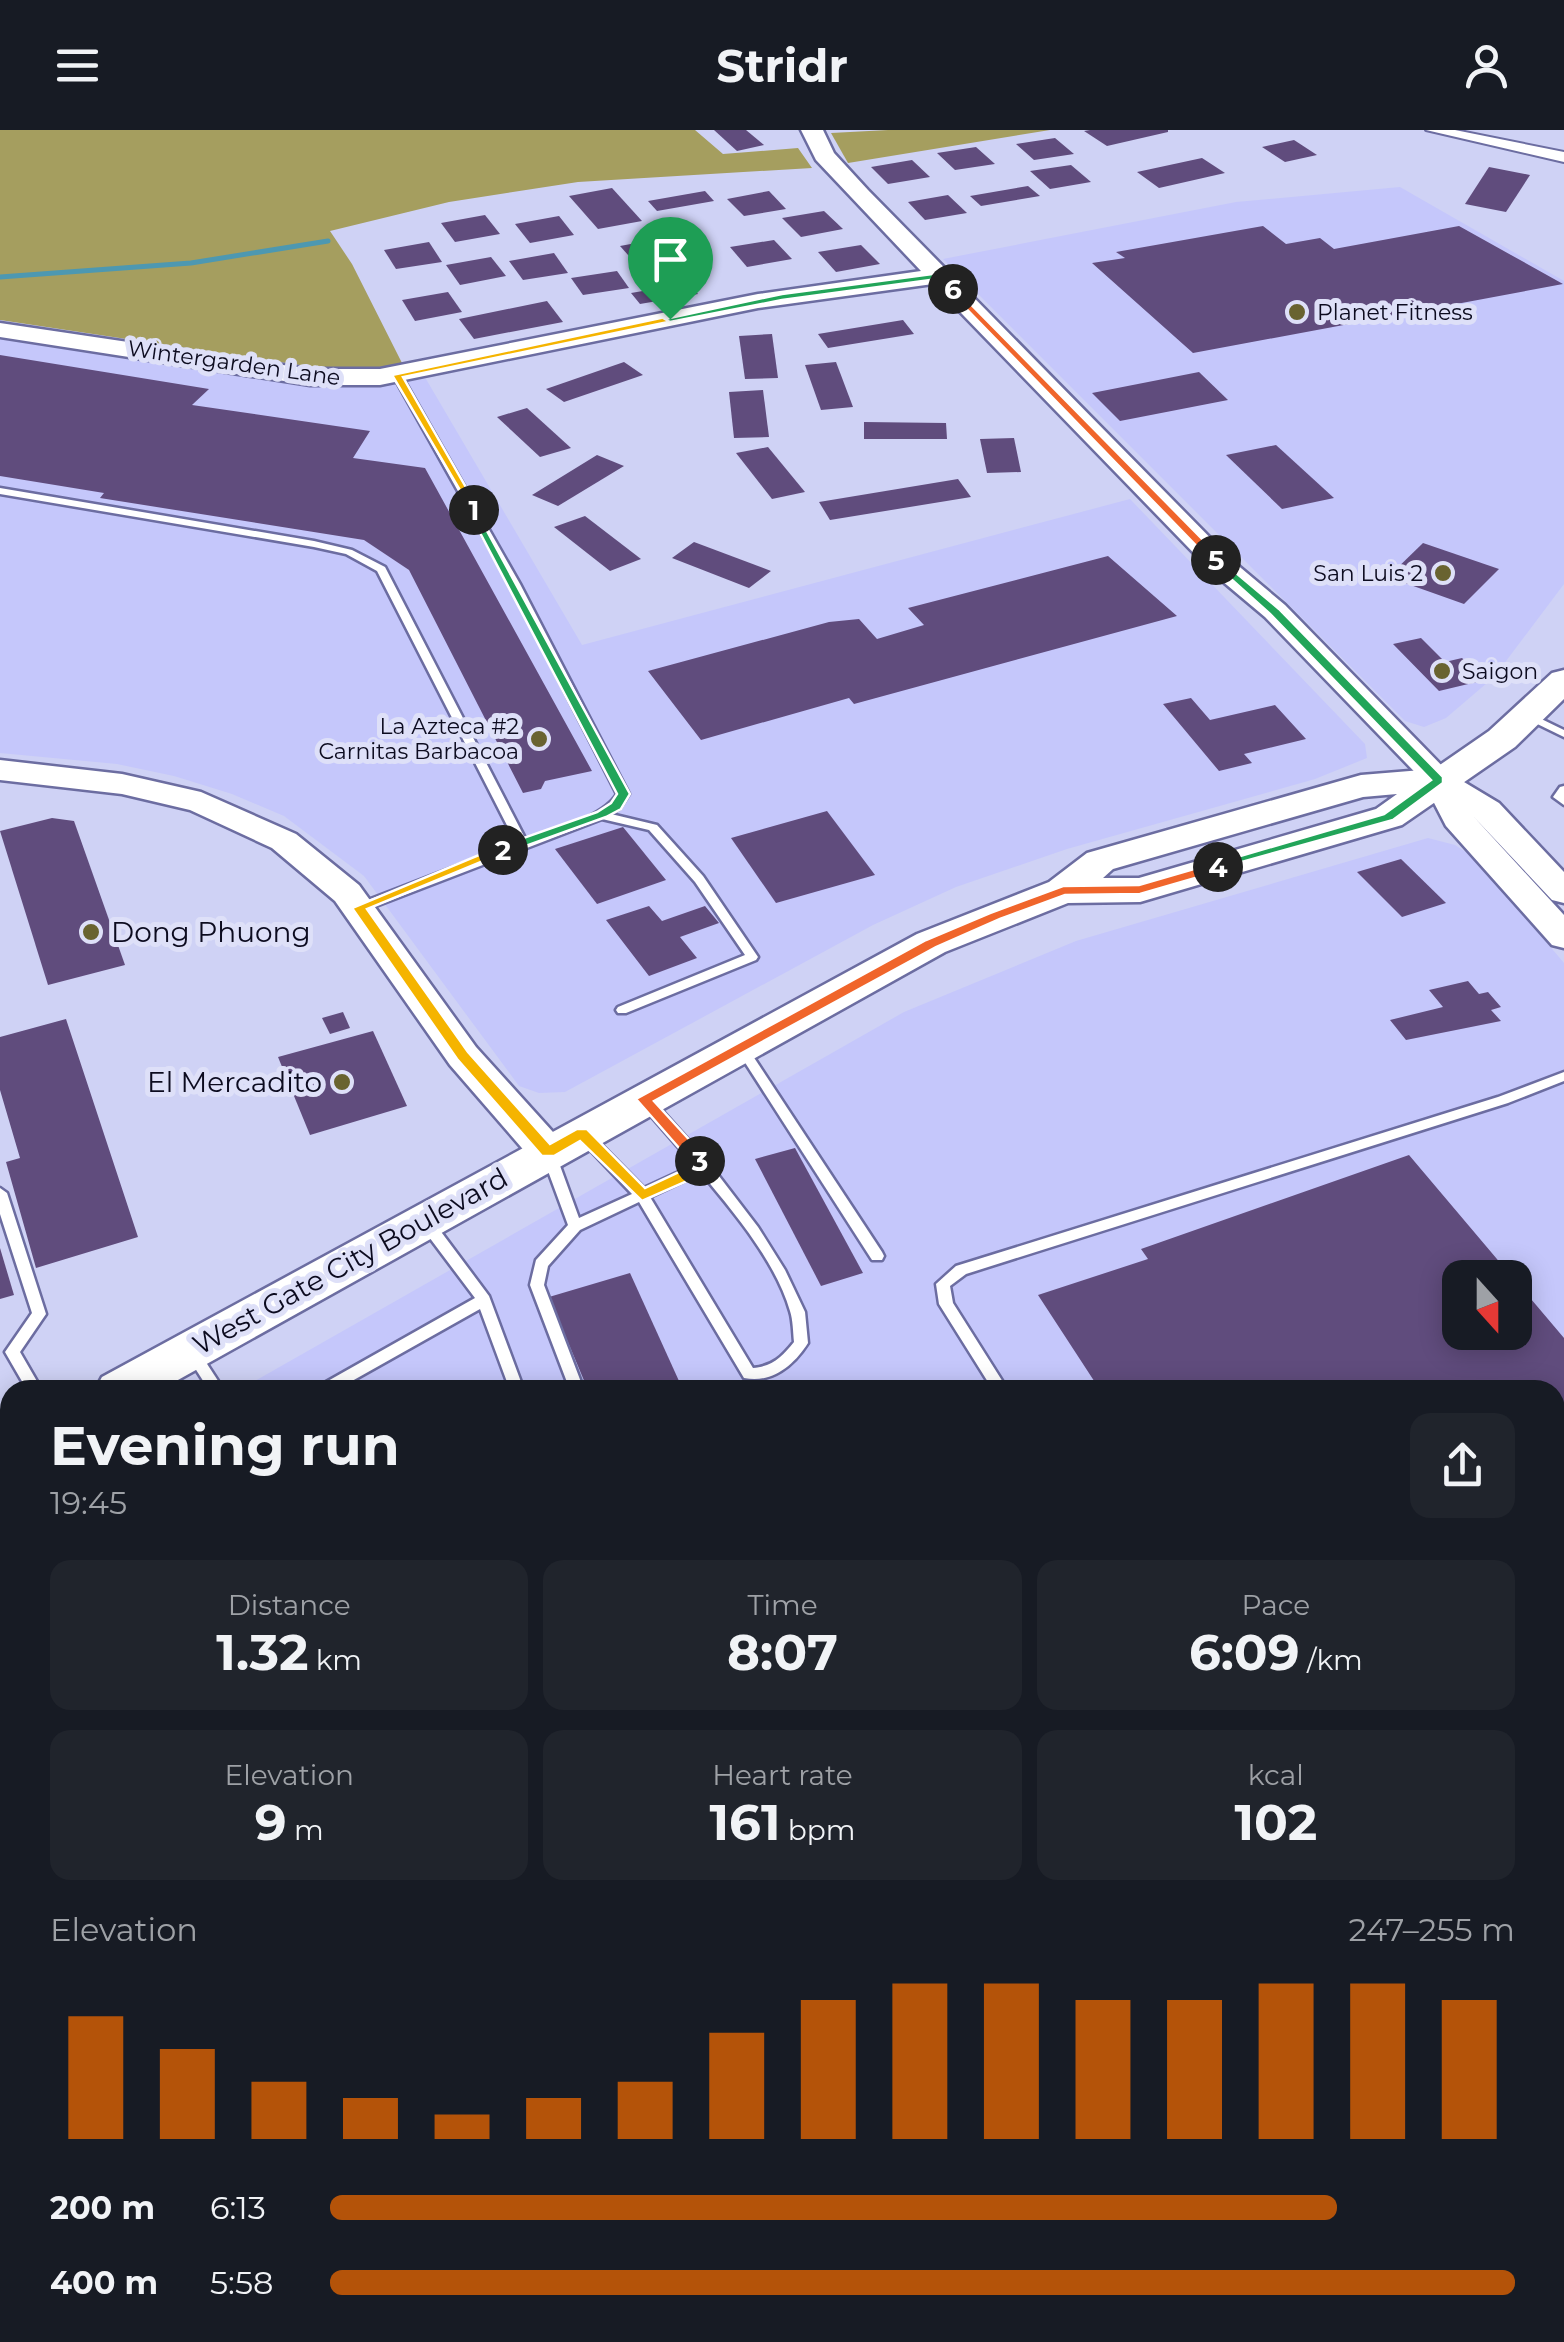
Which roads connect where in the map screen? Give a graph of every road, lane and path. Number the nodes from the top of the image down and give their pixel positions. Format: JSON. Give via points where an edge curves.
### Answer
{"nodes":[{"id":1,"x":812,"y":130,"type":"edge"},
{"id":2,"x":1434,"y":130,"type":"edge"},
{"id":3,"x":1559,"y":152,"type":"edge"},
{"id":4,"x":940,"y":276,"type":"junction"},
{"id":5,"x":0,"y":330,"type":"edge"},
{"id":6,"x":397,"y":375,"type":"junction"},
{"id":7,"x":0,"y":491,"type":"edge"},
{"id":8,"x":1564,"y":680,"type":"edge"},
{"id":9,"x":1529,"y":716,"type":"junction"},
{"id":10,"x":1564,"y":734,"type":"edge"},
{"id":11,"x":0,"y":770,"type":"edge"},
{"id":12,"x":1438,"y":780,"type":"junction"},
{"id":13,"x":1564,"y":790,"type":"edge"},
{"id":14,"x":1564,"y":802,"type":"edge"},
{"id":15,"x":601,"y":814,"type":"junction"},
{"id":16,"x":522,"y":843,"type":"junction"},
{"id":17,"x":1564,"y":892,"type":"edge"},
{"id":18,"x":359,"y":908,"type":"junction"},
{"id":19,"x":1564,"y":937,"type":"edge"},
{"id":20,"x":622,"y":1010,"type":"dead end"},
{"id":21,"x":740,"y":1046,"type":"junction"},
{"id":22,"x":1564,"y":1076,"type":"edge"},
{"id":23,"x":644,"y":1099,"type":"junction"},
{"id":24,"x":565,"y":1142,"type":"junction"},
{"id":25,"x":704,"y":1166,"type":"junction"},
{"id":26,"x":0,"y":1193,"type":"edge"},
{"id":27,"x":642,"y":1195,"type":"junction"},
{"id":28,"x":424,"y":1220,"type":"junction"},
{"id":29,"x":576,"y":1226,"type":"junction"},
{"id":30,"x":877,"y":1256,"type":"dead end"},
{"id":31,"x":484,"y":1300,"type":"junction"},
{"id":32,"x":190,"y":1350,"type":"junction"},
{"id":33,"x":6,"y":1354,"type":"edge"},
{"id":34,"x":28,"y":1380,"type":"edge"},
{"id":35,"x":137,"y":1380,"type":"edge"},
{"id":36,"x":210,"y":1380,"type":"edge"},
{"id":37,"x":342,"y":1380,"type":"edge"},
{"id":38,"x":513,"y":1380,"type":"edge"},
{"id":39,"x":573,"y":1380,"type":"edge"},
{"id":40,"x":995,"y":1380,"type":"edge"}],
"edges":[{"from":1,"to":4,"type":"street","via":[[824,155]]},
{"from":2,"to":3,"type":"street"},
{"from":4,"to":6,"type":"street","name":"Wintergarden Lane","via":[[758,300]]},
{"from":4,"to":12,"type":"street"},
{"from":5,"to":6,"type":"street","name":"Wintergarden Lane","via":[[310,377]]},
{"from":6,"to":15,"type":"lane","via":[[617,779],[623,794]]},
{"from":7,"to":16,"type":"lane","via":[[314,544],[350,552],[381,569]]},
{"from":8,"to":9,"type":"main road","name":"West Gate City Boulevard"},
{"from":9,"to":10,"type":"lane"},
{"from":9,"to":12,"type":"main road","name":"West Gate City Boulevard"},
{"from":11,"to":18,"type":"street","via":[[122,784],[201,802],[284,841]]},
{"from":12,"to":17,"type":"street","via":[[1487,810]]},
{"from":12,"to":19,"type":"street","via":[[1458,819]]},
{"from":12,"to":21,"type":"main road","name":"West Gate City Boulevard","via":[[1389,817],[1140,890],[1063,891],[931,944]]},
{"from":13,"to":14,"type":"lane"},
{"from":15,"to":16,"type":"lane"},
{"from":15,"to":20,"type":"lane","via":[[652,827],[699,879],[752,957]]},
{"from":16,"to":18,"type":"lane"},
{"from":18,"to":24,"type":"street","via":[[463,1056]]},
{"from":21,"to":23,"type":"main road","name":"West Gate City Boulevard"},
{"from":21,"to":30,"type":"lane"},
{"from":22,"to":40,"type":"lane","via":[[961,1270],[944,1284],[946,1304]]},
{"from":23,"to":24,"type":"main road","name":"West Gate City Boulevard"},
{"from":23,"to":25,"type":"lane"},
{"from":24,"to":27,"type":"lane"},
{"from":24,"to":28,"type":"main road","name":"West Gate City Boulevard"},
{"from":24,"to":29,"type":"lane"},
{"from":25,"to":27,"type":"lane"},
{"from":25,"to":27,"type":"lane","via":[[762,1244],[804,1324],[802,1351],[769,1371],[748,1374],[742,1366]]},
{"from":26,"to":33,"type":"lane","via":[[39,1314]]},
{"from":27,"to":29,"type":"lane"},
{"from":28,"to":31,"type":"lane"},
{"from":28,"to":32,"type":"main road","name":"West Gate City Boulevard"},
{"from":29,"to":39,"type":"lane","via":[[541,1264],[537,1286]]},
{"from":31,"to":37,"type":"lane"},
{"from":31,"to":38,"type":"lane"},
{"from":32,"to":35,"type":"main road","name":"West Gate City Boulevard"},
{"from":32,"to":36,"type":"lane"},
{"from":33,"to":34,"type":"lane"}]}
